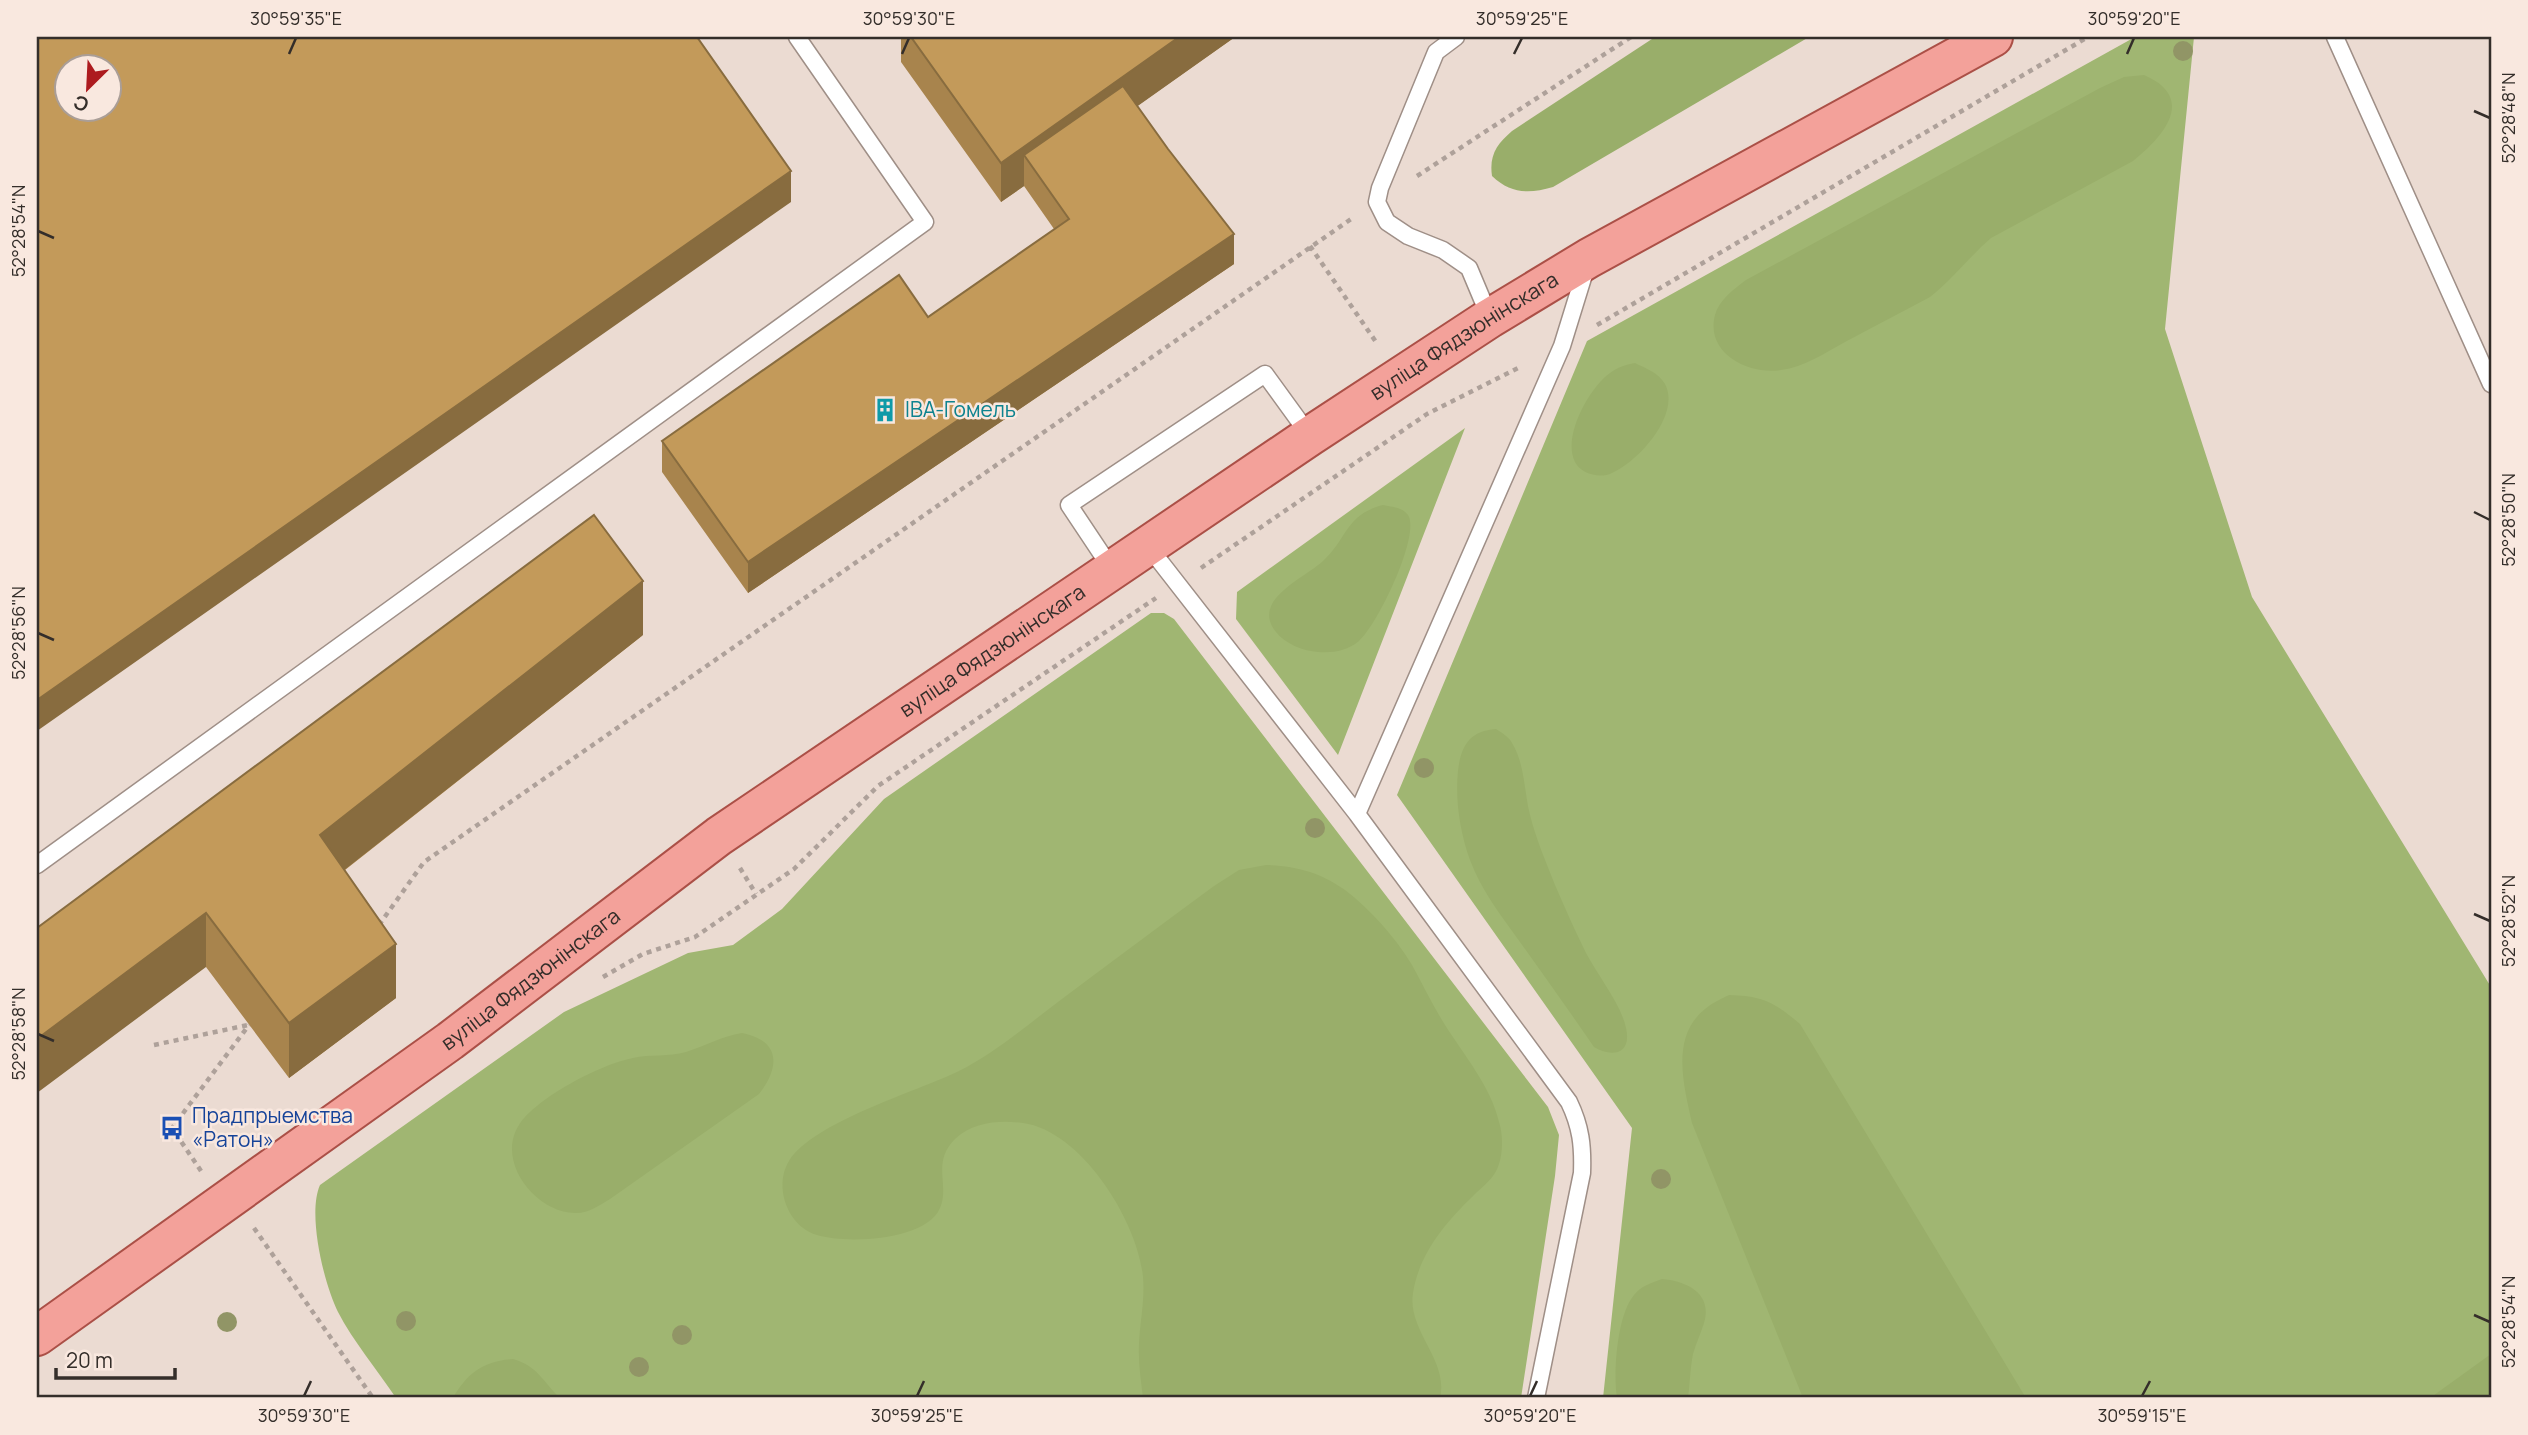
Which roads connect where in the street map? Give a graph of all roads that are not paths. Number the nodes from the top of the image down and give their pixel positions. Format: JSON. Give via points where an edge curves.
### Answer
{"nodes":[{"id":1,"x":797,"y":37,"type":"edge"},
{"id":2,"x":1456,"y":37,"type":"edge"},
{"id":3,"x":1993,"y":37,"type":"edge"},
{"id":4,"x":2335,"y":37,"type":"edge"},
{"id":5,"x":1589,"y":258,"type":"junction"},
{"id":6,"x":1490,"y":318,"type":"junction"},
{"id":7,"x":2491,"y":384,"type":"edge"},
{"id":8,"x":1310,"y":436,"type":"junction"},
{"id":9,"x":1148,"y":546,"type":"junction"},
{"id":10,"x":1113,"y":570,"type":"junction"},
{"id":11,"x":1357,"y":814,"type":"junction"},
{"id":12,"x":37,"y":865,"type":"edge"},
{"id":13,"x":37,"y":1336,"type":"edge"},
{"id":14,"x":1536,"y":1398,"type":"edge"}],
"edges":[{"from":1,"to":12,"type":"lane","via":[[925,222]]},
{"from":2,"to":6,"type":"lane","via":[[1436,52],[1377,202],[1387,222],[1469,268]]},
{"from":3,"to":5,"type":"main road","name":"вуліца Фядзюнінскага"},
{"from":4,"to":7,"type":"lane"},
{"from":5,"to":6,"type":"main road","name":"вуліца Фядзюнінскага"},
{"from":5,"to":11,"type":"lane","via":[[1562,346]]},
{"from":6,"to":8,"type":"main road","name":"вуліца Фядзюнінскага"},
{"from":8,"to":9,"type":"main road","name":"вуліца Фядзюнінскага"},
{"from":8,"to":10,"type":"lane","via":[[1265,374],[1069,505]]},
{"from":9,"to":10,"type":"main road","name":"вуліца Фядзюнінскага"},
{"from":9,"to":11,"type":"lane"},
{"from":10,"to":13,"type":"main road","name":"вуліца Фядзюнінскага","via":[[719,836],[235,1212]]},
{"from":11,"to":14,"type":"lane","via":[[1569,1102],[1578,1122],[1582,1173]]}]}
